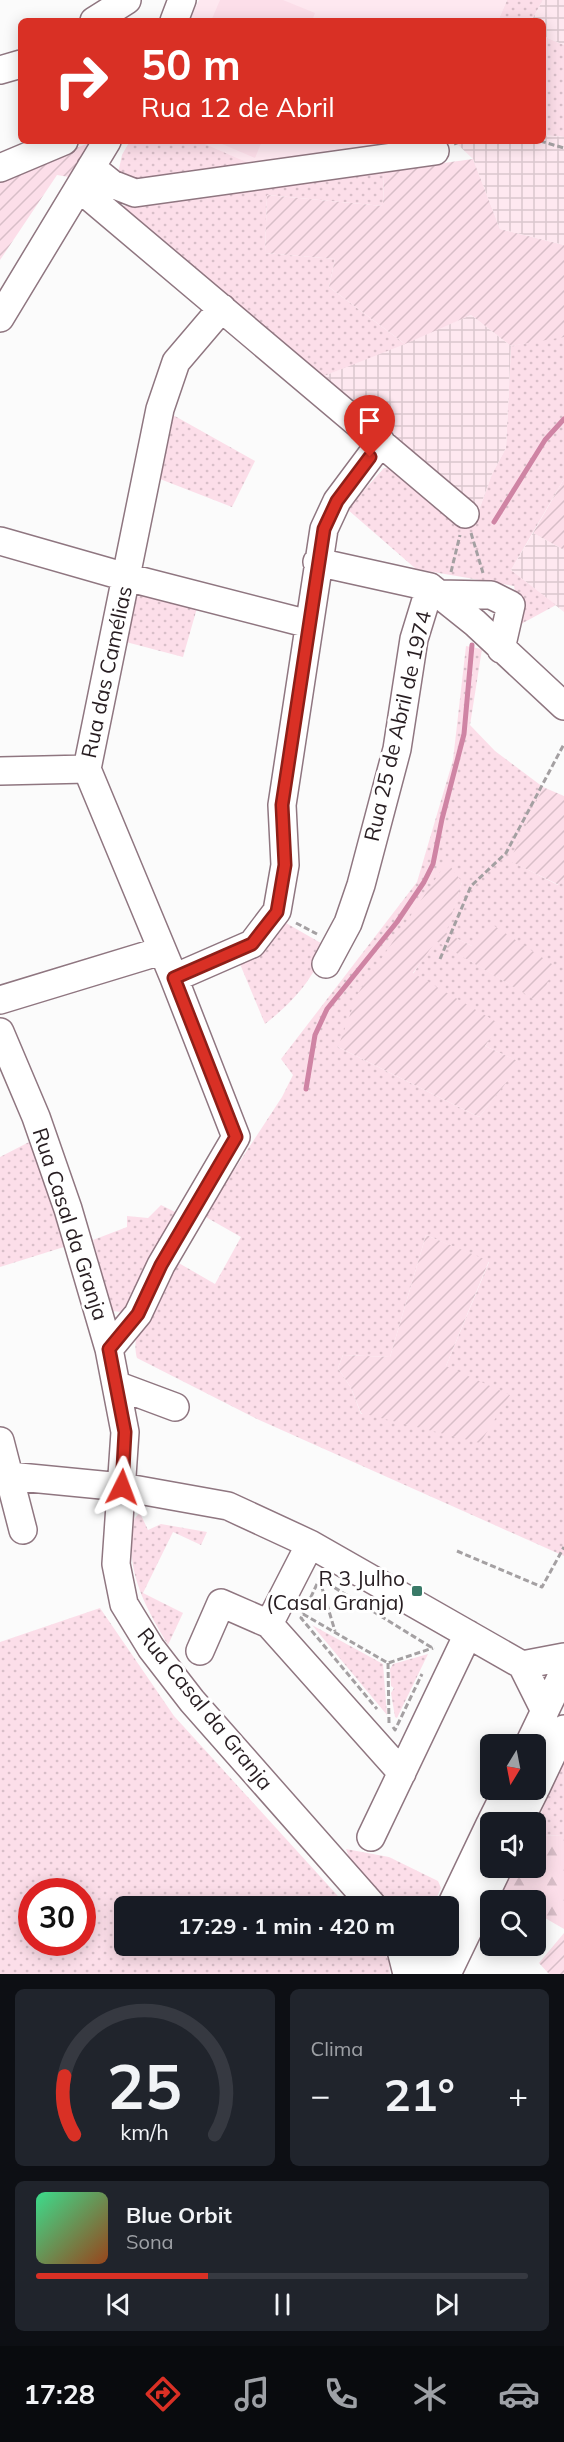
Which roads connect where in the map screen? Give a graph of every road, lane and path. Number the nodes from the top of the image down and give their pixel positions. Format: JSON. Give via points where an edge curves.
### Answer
{"nodes":[{"id":1,"x":128,"y":0,"type":"edge"},
{"id":2,"x":182,"y":0,"type":"edge"},
{"id":3,"x":99,"y":18,"type":"edge"},
{"id":4,"x":175,"y":18,"type":"edge"},
{"id":5,"x":18,"y":65,"type":"edge"},
{"id":6,"x":0,"y":70,"type":"edge"},
{"id":7,"x":546,"y":143,"type":"edge"},
{"id":8,"x":57,"y":144,"type":"edge"},
{"id":9,"x":105,"y":144,"type":"edge"},
{"id":10,"x":564,"y":148,"type":"edge"},
{"id":11,"x":435,"y":151,"type":"dead end"},
{"id":12,"x":0,"y":168,"type":"edge"},
{"id":13,"x":85,"y":178,"type":"junction"},
{"id":14,"x":222,"y":308,"type":"junction"},
{"id":15,"x":0,"y":318,"type":"edge"},
{"id":16,"x":381,"y":442,"type":"junction"},
{"id":17,"x":465,"y":514,"type":"junction"},
{"id":18,"x":0,"y":540,"type":"edge"},
{"id":19,"x":317,"y":562,"type":"junction"},
{"id":20,"x":126,"y":577,"type":"junction"},
{"id":21,"x":438,"y":592,"type":"junction"},
{"id":22,"x":491,"y":595,"type":"junction"},
{"id":23,"x":309,"y":624,"type":"junction"},
{"id":24,"x":501,"y":649,"type":"junction"},
{"id":25,"x":564,"y":706,"type":"edge"},
{"id":26,"x":564,"y":744,"type":"edge"},
{"id":27,"x":87,"y":769,"type":"junction"},
{"id":28,"x":0,"y":771,"type":"edge"},
{"id":29,"x":290,"y":920,"type":"dead end"},
{"id":30,"x":340,"y":938,"type":"junction"},
{"id":31,"x":161,"y":951,"type":"junction"},
{"id":32,"x":440,"y":959,"type":"dead end"},
{"id":33,"x":326,"y":964,"type":"dead end"},
{"id":34,"x":174,"y":978,"type":"junction"},
{"id":35,"x":0,"y":1000,"type":"edge"},
{"id":36,"x":0,"y":1032,"type":"edge"},
{"id":37,"x":109,"y":1349,"type":"junction"},
{"id":38,"x":116,"y":1385,"type":"junction"},
{"id":39,"x":175,"y":1407,"type":"dead end"},
{"id":40,"x":0,"y":1442,"type":"edge"},
{"id":41,"x":9,"y":1476,"type":"junction"},
{"id":42,"x":122,"y":1487,"type":"junction"},
{"id":43,"x":23,"y":1530,"type":"dead end"},
{"id":44,"x":564,"y":1547,"type":"edge"},
{"id":45,"x":458,"y":1551,"type":"dead end"},
{"id":46,"x":309,"y":1563,"type":"junction"},
{"id":47,"x":303,"y":1614,"type":"junction"},
{"id":48,"x":269,"y":1624,"type":"junction"},
{"id":49,"x":335,"y":1633,"type":"junction"},
{"id":50,"x":468,"y":1634,"type":"junction"},
{"id":51,"x":435,"y":1648,"type":"junction"},
{"id":52,"x":200,"y":1651,"type":"dead end"},
{"id":53,"x":564,"y":1657,"type":"edge"},
{"id":54,"x":430,"y":1658,"type":"dead end"},
{"id":55,"x":388,"y":1663,"type":"junction"},
{"id":56,"x":522,"y":1665,"type":"junction"},
{"id":57,"x":425,"y":1668,"type":"dead end"},
{"id":58,"x":564,"y":1671,"type":"edge"},
{"id":59,"x":554,"y":1720,"type":"edge"},
{"id":60,"x":389,"y":1723,"type":"junction"},
{"id":61,"x":539,"y":1734,"type":"edge"},
{"id":62,"x":546,"y":1749,"type":"edge"},
{"id":63,"x":402,"y":1773,"type":"junction"},
{"id":64,"x":371,"y":1837,"type":"dead end"},
{"id":65,"x":480,"y":1846,"type":"edge"},
{"id":66,"x":493,"y":1878,"type":"edge"},
{"id":67,"x":364,"y":1896,"type":"edge"},
{"id":68,"x":456,"y":1896,"type":"edge"},
{"id":69,"x":402,"y":1956,"type":"edge"},
{"id":70,"x":427,"y":1956,"type":"edge"},
{"id":71,"x":407,"y":1974,"type":"edge"},
{"id":72,"x":419,"y":1974,"type":"edge"},
{"id":73,"x":447,"y":1974,"type":"edge"}],
"edges":[{"from":1,"to":3,"type":"street"},
{"from":2,"to":4,"type":"street"},
{"from":5,"to":6,"type":"street"},
{"from":7,"to":10,"type":"path"},
{"from":8,"to":12,"type":"street"},
{"from":9,"to":13,"type":"street"},
{"from":11,"to":13,"type":"street","via":[[135,192]]},
{"from":13,"to":14,"type":"street"},
{"from":13,"to":15,"type":"street"},
{"from":14,"to":16,"type":"street"},
{"from":14,"to":20,"type":"street","name":"Rua das Camélias","via":[[176,362],[160,409]]},
{"from":16,"to":17,"type":"street"},
{"from":16,"to":19,"type":"street","via":[[337,501],[324,529]]},
{"from":17,"to":21,"type":"path"},
{"from":17,"to":22,"type":"path"},
{"from":18,"to":20,"type":"street"},
{"from":19,"to":21,"type":"street"},
{"from":19,"to":23,"type":"street"},
{"from":20,"to":23,"type":"street"},
{"from":20,"to":27,"type":"street","name":"Rua das Camélias"},
{"from":21,"to":22,"type":"street"},
{"from":21,"to":24,"type":"street"},
{"from":21,"to":30,"type":"street","name":"Rua 25 de Abril de 1974","via":[[414,639],[394,760],[361,885]]},
{"from":22,"to":24,"type":"street","via":[[512,605]]},
{"from":23,"to":34,"type":"street","via":[[282,805],[285,865],[277,912],[252,944]]},
{"from":24,"to":25,"type":"street"},
{"from":26,"to":32,"type":"path","via":[[506,854],[471,886]]},
{"from":27,"to":28,"type":"street"},
{"from":27,"to":31,"type":"street","name":"Rua das Camélias"},
{"from":29,"to":30,"type":"path","via":[[327,940],[329,934]]},
{"from":30,"to":33,"type":"street","name":"Rua 25 de Abril de 1974"},
{"from":31,"to":34,"type":"street","name":"Rua das Camélias"},
{"from":31,"to":35,"type":"street"},
{"from":34,"to":37,"type":"street","name":"Rua das Camélias","via":[[236,1137],[161,1265],[138,1314]]},
{"from":36,"to":37,"type":"street","name":"Rua Casal da Granja","via":[[36,1117],[68,1209]]},
{"from":37,"to":38,"type":"street","name":"Rua Casal da Granja"},
{"from":38,"to":39,"type":"street"},
{"from":38,"to":42,"type":"street","name":"Rua Casal da Granja","via":[[125,1432]]},
{"from":40,"to":41,"type":"street"},
{"from":41,"to":42,"type":"street"},
{"from":41,"to":43,"type":"street"},
{"from":42,"to":46,"type":"street","via":[[228,1506]]},
{"from":42,"to":67,"type":"street","name":"Rua Casal da Granja","via":[[116,1564],[123,1604],[192,1701]]},
{"from":44,"to":45,"type":"path","via":[[542,1587]]},
{"from":46,"to":47,"type":"path"},
{"from":46,"to":48,"type":"street"},
{"from":46,"to":49,"type":"path"},
{"from":46,"to":50,"type":"street"},
{"from":46,"to":51,"type":"path"},
{"from":47,"to":49,"type":"path"},
{"from":47,"to":60,"type":"path","via":[[301,1618]]},
{"from":48,"to":52,"type":"street","via":[[221,1603]]},
{"from":48,"to":63,"type":"street"},
{"from":49,"to":55,"type":"path"},
{"from":50,"to":56,"type":"street"},
{"from":50,"to":63,"type":"street"},
{"from":51,"to":54,"type":"path"},
{"from":51,"to":55,"type":"path"},
{"from":53,"to":56,"type":"street"},
{"from":55,"to":60,"type":"path"},
{"from":56,"to":59,"type":"street"},
{"from":57,"to":60,"type":"path","via":[[395,1730]]},
{"from":58,"to":59,"type":"street"},
{"from":59,"to":61,"type":"street"},
{"from":59,"to":62,"type":"street"},
{"from":63,"to":64,"type":"street"},
{"from":65,"to":68,"type":"street"},
{"from":66,"to":73,"type":"street"},
{"from":69,"to":71,"type":"street"},
{"from":70,"to":72,"type":"street"}]}
